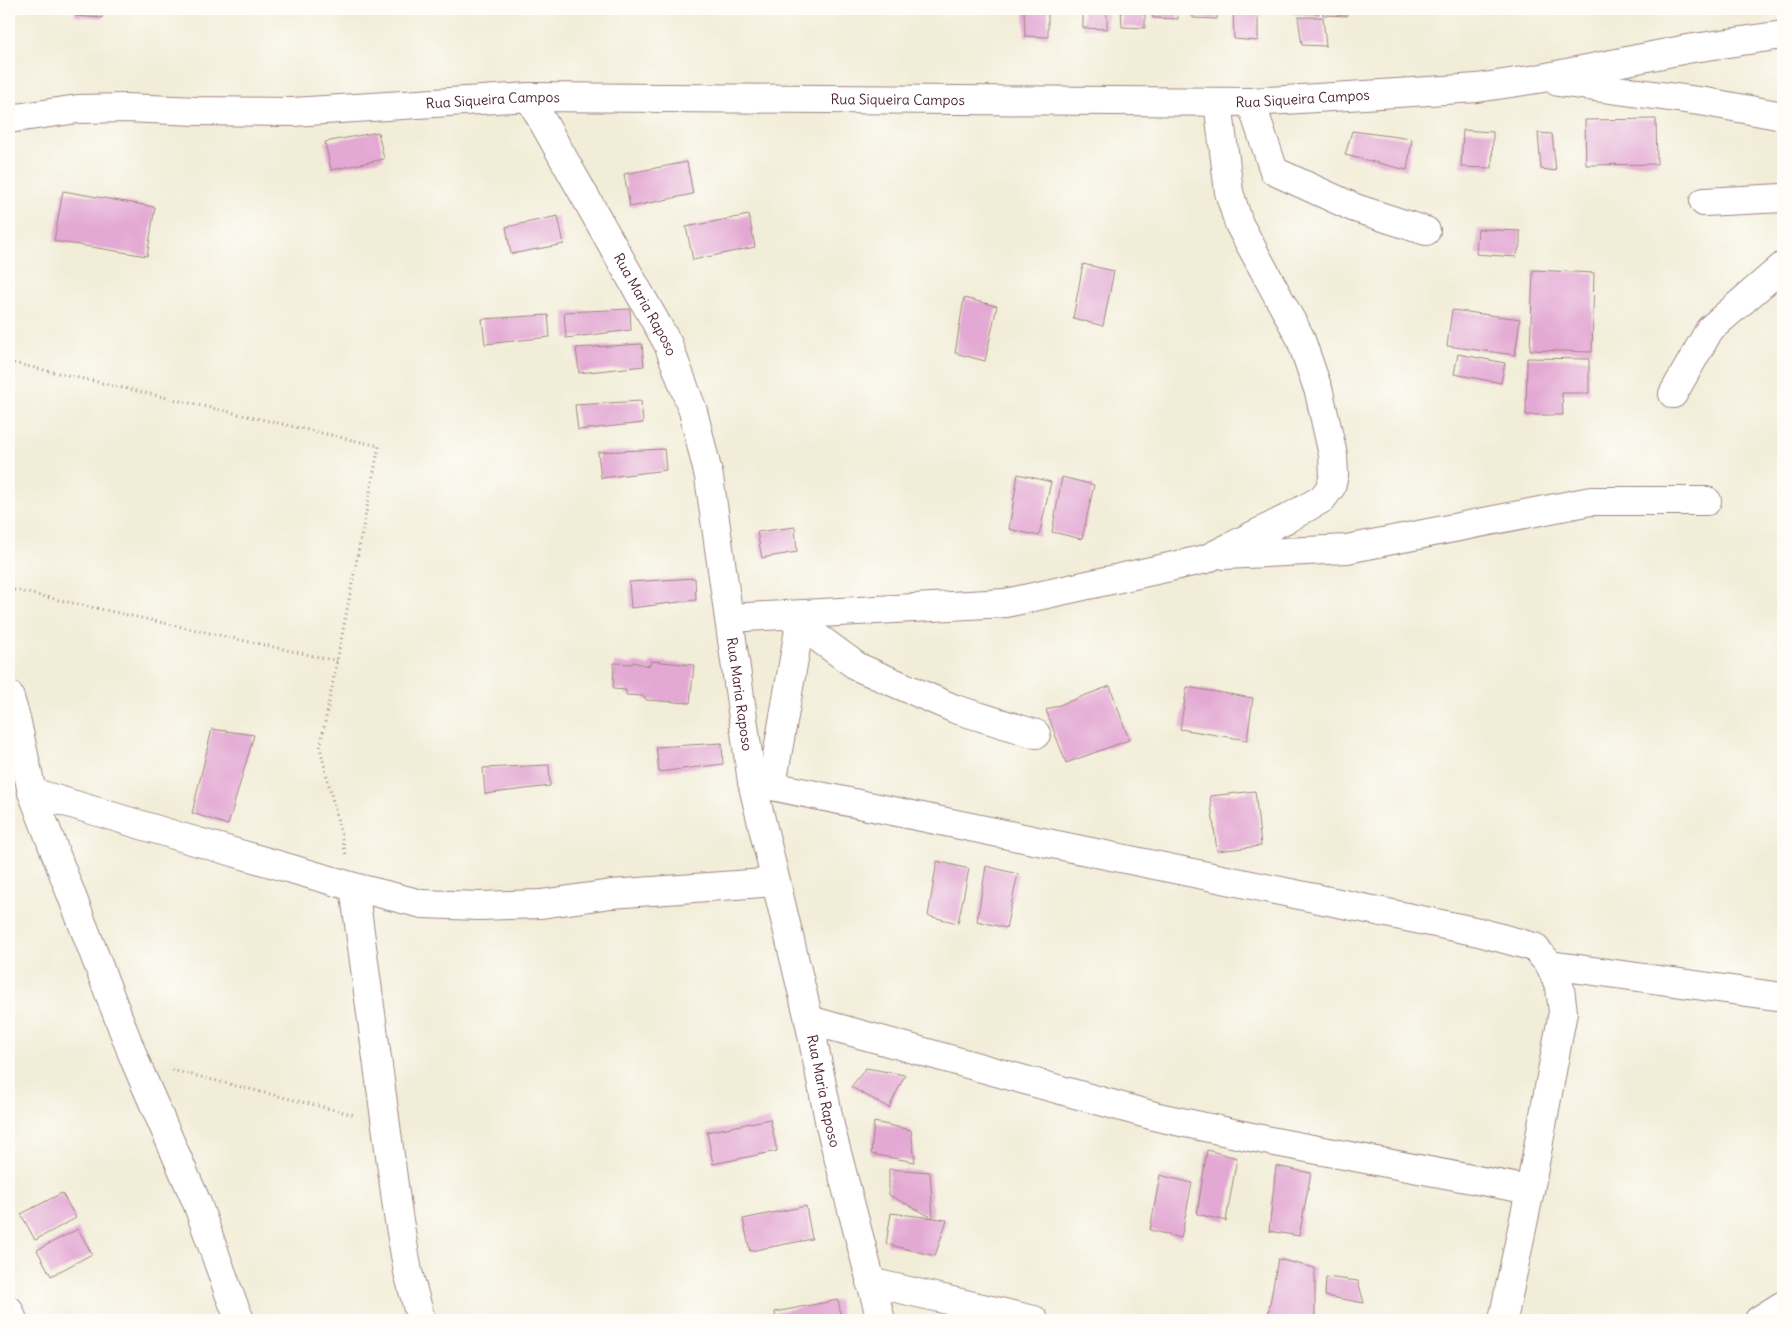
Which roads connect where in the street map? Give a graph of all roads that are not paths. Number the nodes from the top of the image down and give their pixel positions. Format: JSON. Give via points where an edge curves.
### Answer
{"nodes":[{"id":1,"x":1783,"y":35,"type":"edge"},
{"id":2,"x":1537,"y":79,"type":"junction"},
{"id":3,"x":528,"y":97,"type":"junction"},
{"id":4,"x":1218,"y":102,"type":"junction"},
{"id":5,"x":1250,"y":102,"type":"junction"},
{"id":6,"x":1783,"y":116,"type":"edge"},
{"id":7,"x":9,"y":119,"type":"edge"},
{"id":8,"x":1783,"y":198,"type":"edge"},
{"id":9,"x":1704,"y":202,"type":"dead end"},
{"id":10,"x":1426,"y":231,"type":"dead end"},
{"id":11,"x":1783,"y":266,"type":"edge"},
{"id":12,"x":1673,"y":394,"type":"dead end"},
{"id":13,"x":1707,"y":501,"type":"dead end"},
{"id":14,"x":1215,"y":555,"type":"junction"},
{"id":15,"x":729,"y":618,"type":"junction"},
{"id":16,"x":794,"y":620,"type":"junction"},
{"id":17,"x":11,"y":711,"type":"edge"},
{"id":18,"x":1036,"y":734,"type":"dead end"},
{"id":19,"x":762,"y":784,"type":"junction"},
{"id":20,"x":32,"y":792,"type":"junction"},
{"id":21,"x":776,"y":882,"type":"junction"},
{"id":22,"x":354,"y":887,"type":"junction"},
{"id":23,"x":1550,"y":965,"type":"junction"},
{"id":24,"x":1783,"y":997,"type":"edge"},
{"id":25,"x":809,"y":1020,"type":"junction"},
{"id":26,"x":1530,"y":1190,"type":"junction"},
{"id":27,"x":870,"y":1282,"type":"junction"},
{"id":28,"x":1783,"y":1305,"type":"edge"},
{"id":29,"x":9,"y":1310,"type":"edge"},
{"id":30,"x":13,"y":1320,"type":"edge"},
{"id":31,"x":240,"y":1320,"type":"edge"},
{"id":32,"x":421,"y":1320,"type":"edge"},
{"id":33,"x":881,"y":1320,"type":"edge"},
{"id":34,"x":1034,"y":1320,"type":"edge"},
{"id":35,"x":1503,"y":1320,"type":"edge"},
{"id":36,"x":1759,"y":1320,"type":"edge"}],
"edges":[{"from":1,"to":2,"type":"street","name":"Rua Siqueira Campos","via":[[1687,49]]},
{"from":2,"to":5,"type":"street","name":"Rua Siqueira Campos","via":[[1477,88]]},
{"from":2,"to":6,"type":"street"},
{"from":3,"to":4,"type":"street","name":"Rua Siqueira Campos"},
{"from":3,"to":7,"type":"street","name":"Rua Siqueira Campos","via":[[293,112],[78,109]]},
{"from":3,"to":15,"type":"street","name":"Rua Maria Raposo","via":[[671,353],[693,411],[709,477]]},
{"from":4,"to":5,"type":"street","name":"Rua Siqueira Campos"},
{"from":4,"to":14,"type":"street","via":[[1229,192],[1239,224],[1310,362],[1320,392],[1334,474],[1322,499]]},
{"from":5,"to":10,"type":"street","via":[[1274,171],[1355,208]]},
{"from":8,"to":9,"type":"street"},
{"from":11,"to":12,"type":"street","via":[[1710,328]]},
{"from":13,"to":14,"type":"street","via":[[1591,501],[1347,550]]},
{"from":14,"to":16,"type":"street","via":[[1006,604]]},
{"from":15,"to":16,"type":"street"},
{"from":15,"to":19,"type":"street","name":"Rua Maria Raposo"},
{"from":16,"to":18,"type":"street","via":[[858,667],[955,708]]},
{"from":16,"to":19,"type":"street"},
{"from":17,"to":20,"type":"street"},
{"from":19,"to":21,"type":"street","name":"Rua Maria Raposo"},
{"from":19,"to":23,"type":"street","via":[[1479,932],[1534,947]]},
{"from":20,"to":22,"type":"street"},
{"from":20,"to":31,"type":"street","via":[[135,1062],[197,1202]]},
{"from":21,"to":22,"type":"street","via":[[611,894],[541,904],[480,906],[422,904]]},
{"from":21,"to":25,"type":"street","name":"Rua Maria Raposo"},
{"from":22,"to":32,"type":"street","via":[[398,1215]]},
{"from":23,"to":24,"type":"street"},
{"from":23,"to":26,"type":"street","via":[[1560,988],[1563,1012]]},
{"from":25,"to":26,"type":"street","via":[[1158,1117]]},
{"from":25,"to":27,"type":"street","name":"Rua Maria Raposo","via":[[831,1130]]},
{"from":26,"to":35,"type":"street"},
{"from":27,"to":33,"type":"street","name":"Rua Maria Raposo"},
{"from":27,"to":34,"type":"street"},
{"from":28,"to":36,"type":"street"},
{"from":29,"to":30,"type":"street"}]}
